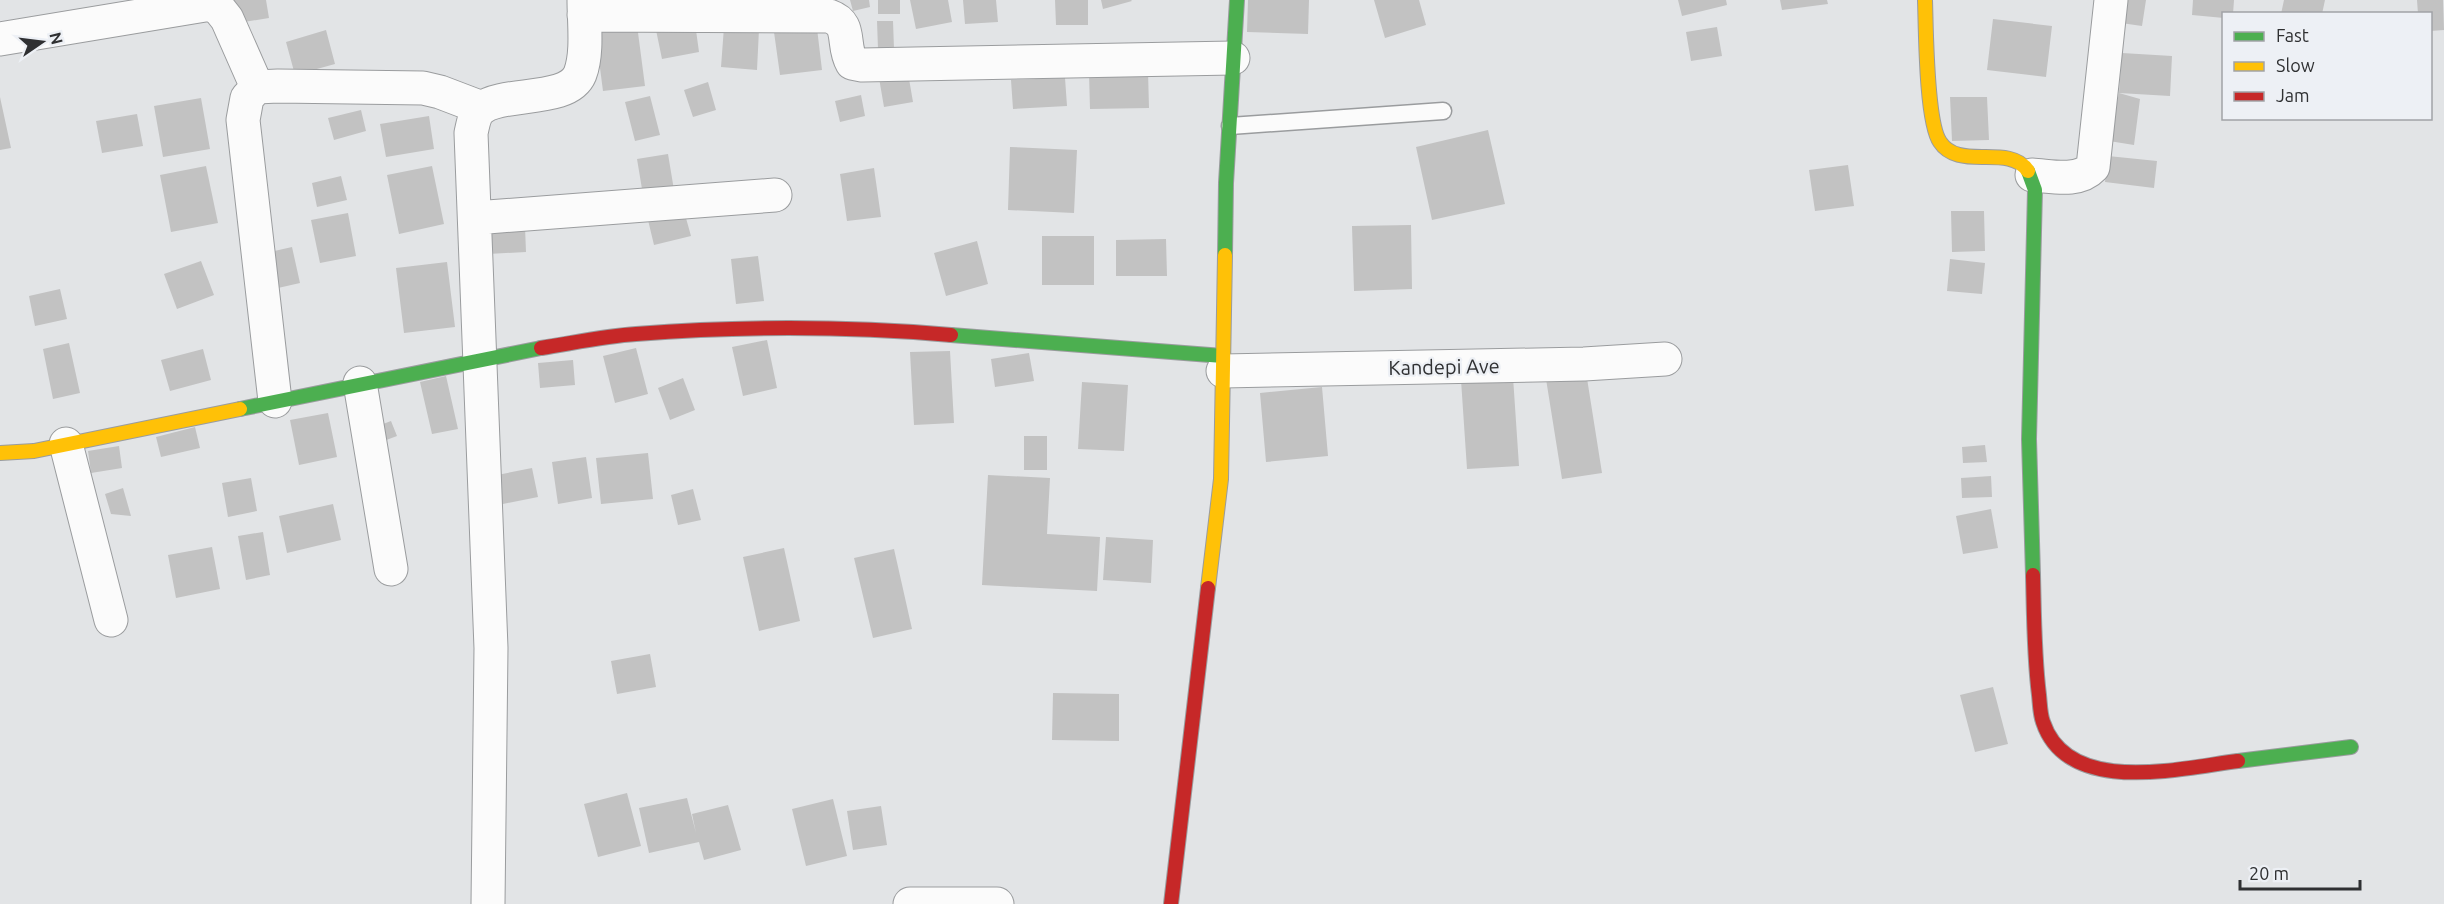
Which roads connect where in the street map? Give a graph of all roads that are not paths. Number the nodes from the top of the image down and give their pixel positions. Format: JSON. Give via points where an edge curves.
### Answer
{"nodes":[{"id":1,"x":1237,"y":0,"type":"edge"},
{"id":2,"x":1925,"y":0,"type":"edge"},
{"id":3,"x":2111,"y":0,"type":"edge"},
{"id":4,"x":584,"y":7,"type":"edge"},
{"id":5,"x":0,"y":39,"type":"edge"},
{"id":6,"x":1233,"y":58,"type":"junction"},
{"id":7,"x":257,"y":87,"type":"junction"},
{"id":8,"x":482,"y":108,"type":"junction"},
{"id":9,"x":1443,"y":111,"type":"dead end"},
{"id":10,"x":1230,"y":126,"type":"junction"},
{"id":11,"x":2032,"y":175,"type":"junction"},
{"id":12,"x":775,"y":195,"type":"dead end"},
{"id":13,"x":475,"y":218,"type":"junction"},
{"id":14,"x":480,"y":359,"type":"junction"},
{"id":15,"x":1665,"y":359,"type":"dead end"},
{"id":16,"x":1223,"y":363,"type":"junction"},
{"id":17,"x":360,"y":383,"type":"junction"},
{"id":18,"x":275,"y":401,"type":"junction"},
{"id":19,"x":66,"y":444,"type":"junction"},
{"id":20,"x":0,"y":453,"type":"edge"},
{"id":21,"x":391,"y":569,"type":"dead end"},
{"id":22,"x":111,"y":620,"type":"dead end"},
{"id":23,"x":2351,"y":747,"type":"dead end"},
{"id":24,"x":488,"y":904,"type":"edge"},
{"id":25,"x":909,"y":904,"type":"edge"},
{"id":26,"x":997,"y":904,"type":"edge"},
{"id":27,"x":1171,"y":904,"type":"edge"}],
"edges":[{"from":1,"to":6,"type":"street"},
{"from":2,"to":11,"type":"street","via":[[1932,113],[1938,140],[1946,150],[1963,157],[2021,163]]},
{"from":3,"to":11,"type":"street","via":[[2093,167],[2085,175],[2071,177]]},
{"from":4,"to":6,"type":"street","via":[[829,16],[839,19],[844,27],[852,63],[862,65]]},
{"from":4,"to":8,"type":"street","via":[[581,66],[569,86]]},
{"from":5,"to":7,"type":"street","via":[[211,4],[227,19]]},
{"from":6,"to":10,"type":"street"},
{"from":7,"to":8,"type":"street","via":[[423,88]]},
{"from":7,"to":18,"type":"street","via":[[247,98],[243,120]]},
{"from":8,"to":13,"type":"street","via":[[474,118],[471,133]]},
{"from":9,"to":10,"type":"lane"},
{"from":10,"to":16,"type":"street"},
{"from":11,"to":23,"type":"street","via":[[2035,190],[2029,439],[2036,671],[2043,722],[2055,745],[2076,761],[2099,770],[2140,773]]},
{"from":12,"to":13,"type":"street"},
{"from":13,"to":14,"type":"street"},
{"from":14,"to":16,"type":"street","via":[[634,334],[759,328],[879,329]]},
{"from":14,"to":17,"type":"street"},
{"from":14,"to":24,"type":"street","via":[[490,648]]},
{"from":15,"to":16,"type":"street","name":"Kandepi Ave","via":[[1584,364]]},
{"from":16,"to":27,"type":"street","via":[[1221,480]]},
{"from":17,"to":18,"type":"street"},
{"from":17,"to":21,"type":"street"},
{"from":18,"to":19,"type":"street"},
{"from":19,"to":20,"type":"street"},
{"from":19,"to":22,"type":"street"},
{"from":25,"to":26,"type":"street"}]}
